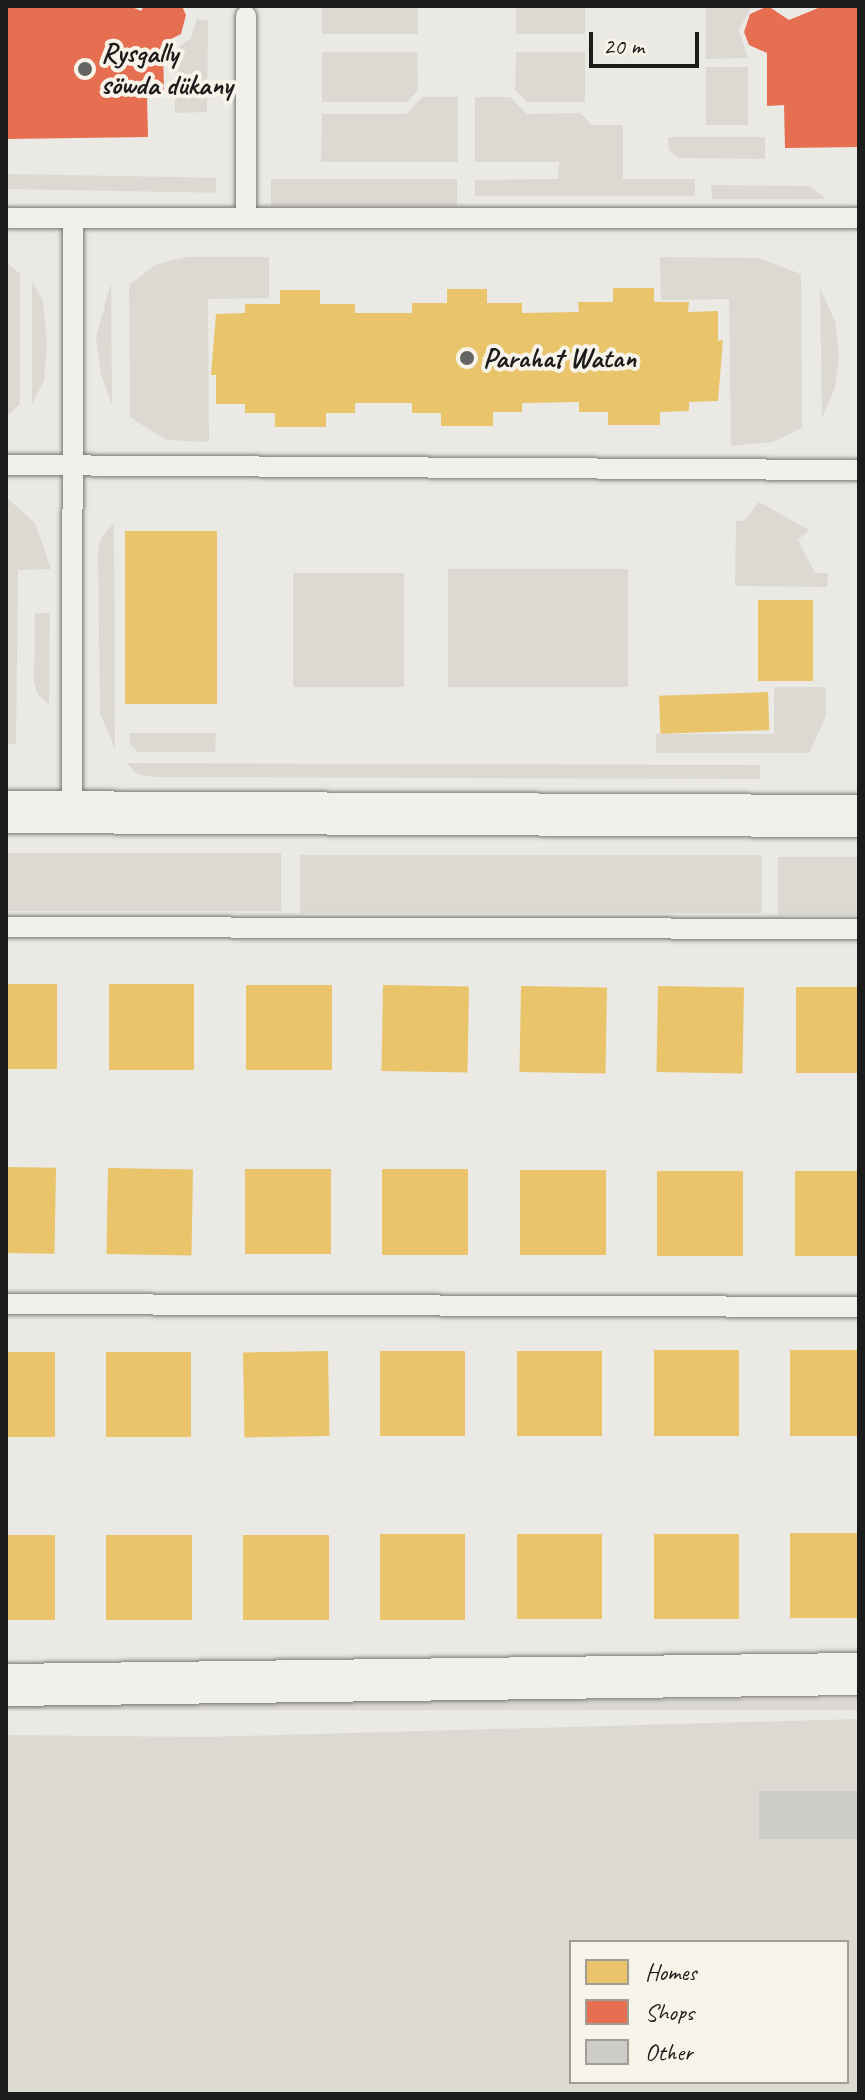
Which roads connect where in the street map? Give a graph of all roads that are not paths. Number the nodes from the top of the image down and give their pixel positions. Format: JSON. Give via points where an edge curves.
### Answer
{"nodes":[{"id":1,"x":246,"y":16,"type":"dead end"},
{"id":2,"x":6,"y":218,"type":"edge"},
{"id":3,"x":73,"y":218,"type":"junction"},
{"id":4,"x":246,"y":218,"type":"junction"},
{"id":5,"x":859,"y":218,"type":"edge"},
{"id":6,"x":6,"y":465,"type":"edge"},
{"id":7,"x":72,"y":465,"type":"junction"},
{"id":8,"x":859,"y":470,"type":"edge"},
{"id":9,"x":6,"y":812,"type":"edge"},
{"id":10,"x":72,"y":812,"type":"junction"},
{"id":11,"x":859,"y":816,"type":"edge"},
{"id":12,"x":6,"y":927,"type":"edge"},
{"id":13,"x":859,"y":929,"type":"edge"},
{"id":14,"x":6,"y":1304,"type":"edge"},
{"id":15,"x":859,"y":1307,"type":"edge"},
{"id":16,"x":859,"y":1674,"type":"edge"},
{"id":17,"x":6,"y":1685,"type":"edge"}],
"edges":[{"from":1,"to":4,"type":"lane"},
{"from":2,"to":3,"type":"lane"},
{"from":3,"to":4,"type":"lane"},
{"from":3,"to":7,"type":"lane"},
{"from":4,"to":5,"type":"lane"},
{"from":6,"to":7,"type":"lane"},
{"from":7,"to":8,"type":"lane"},
{"from":7,"to":10,"type":"lane"},
{"from":9,"to":10,"type":"street"},
{"from":10,"to":11,"type":"street"},
{"from":12,"to":13,"type":"lane"},
{"from":14,"to":15,"type":"lane"},
{"from":16,"to":17,"type":"street"}]}
